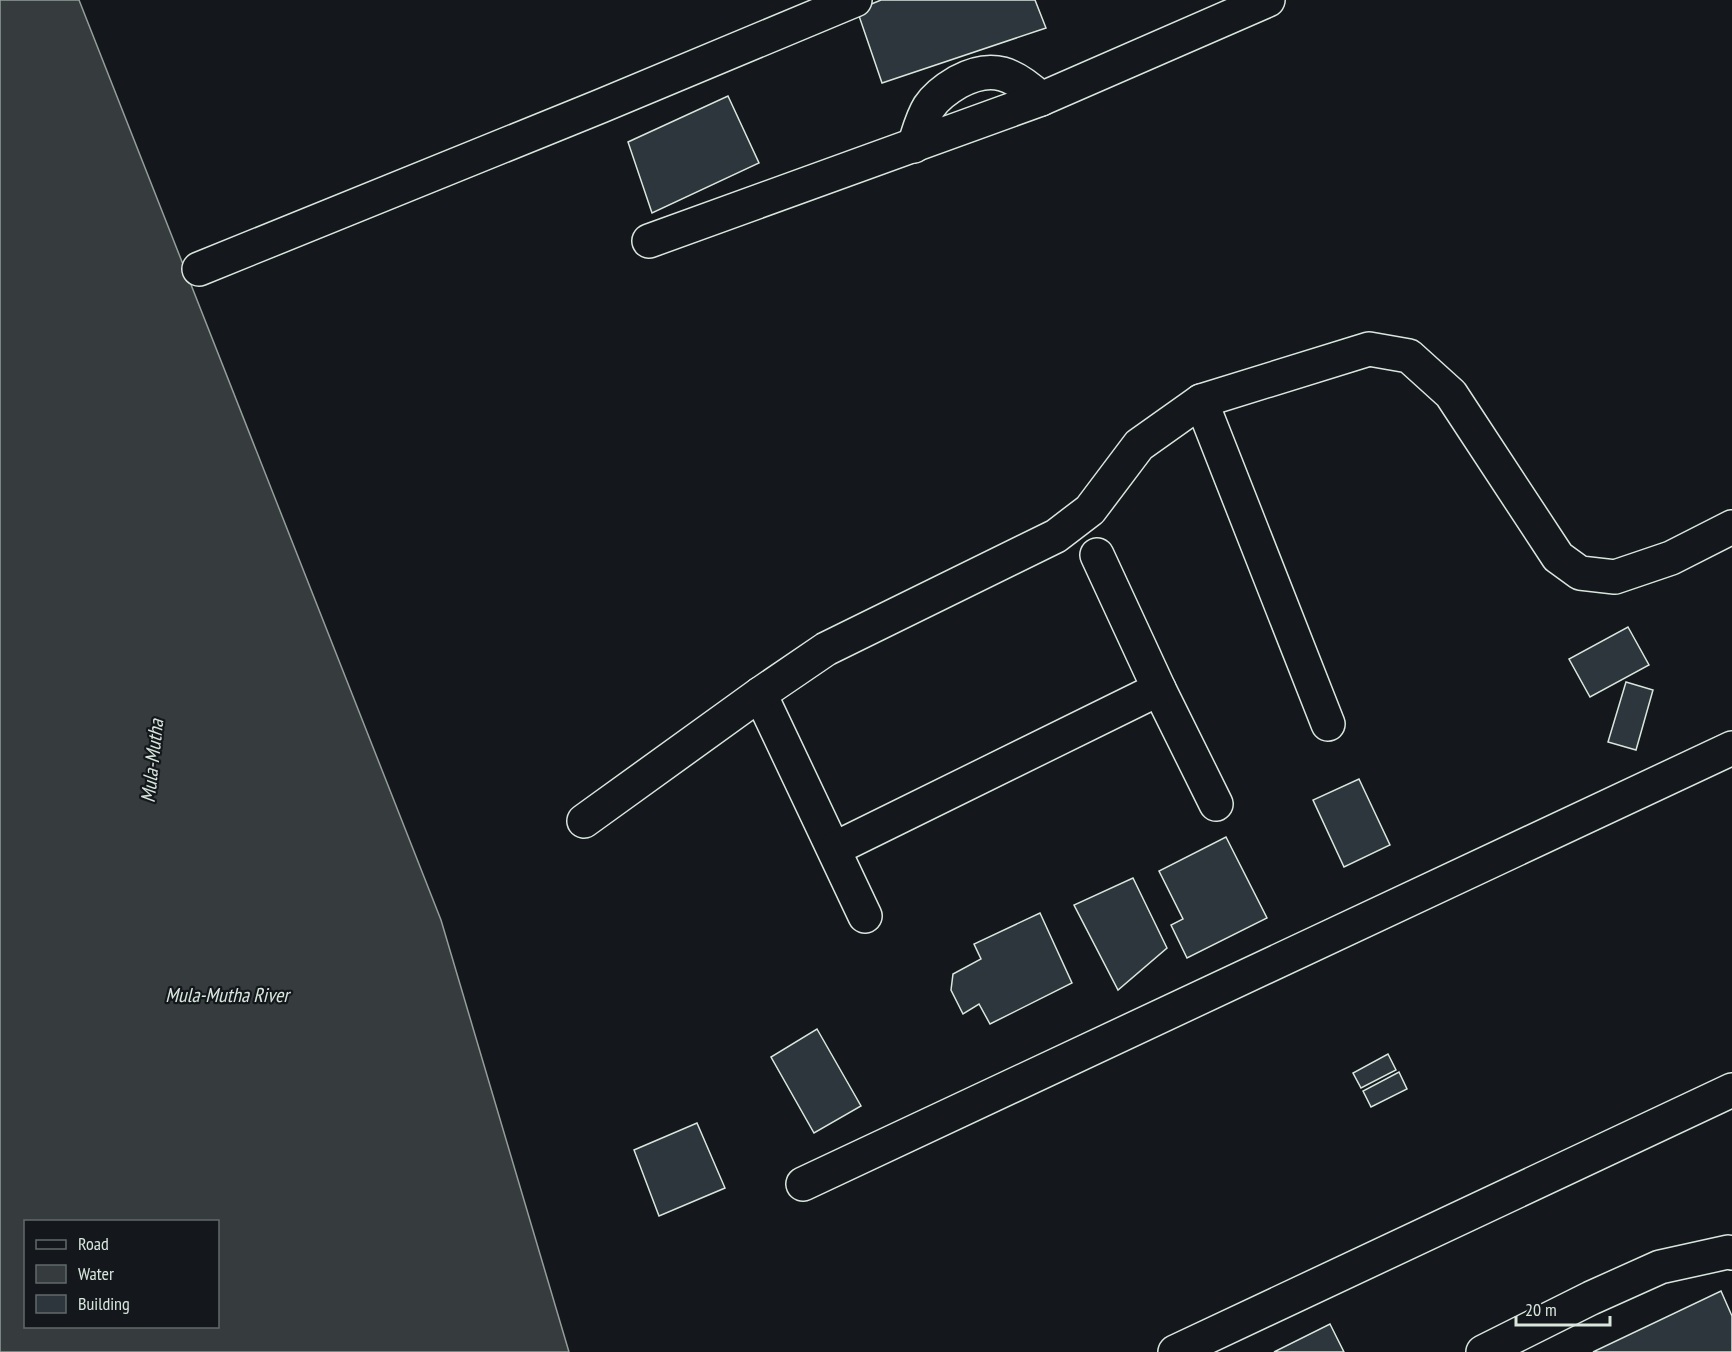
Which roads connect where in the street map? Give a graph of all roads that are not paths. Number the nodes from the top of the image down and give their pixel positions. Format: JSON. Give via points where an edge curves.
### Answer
{"nodes":[{"id":1,"x":855,"y":0,"type":"edge"},
{"id":2,"x":1268,"y":0,"type":"edge"},
{"id":3,"x":1041,"y":99,"type":"junction"},
{"id":4,"x":914,"y":146,"type":"junction"},
{"id":5,"x":649,"y":241,"type":"dead end"},
{"id":6,"x":199,"y":269,"type":"dead end"},
{"id":7,"x":1201,"y":401,"type":"junction"},
{"id":8,"x":1732,"y":527,"type":"edge"},
{"id":9,"x":1097,"y":555,"type":"dead end"},
{"id":10,"x":1159,"y":689,"type":"junction"},
{"id":11,"x":760,"y":694,"type":"junction"},
{"id":12,"x":1328,"y":724,"type":"dead end"},
{"id":13,"x":1732,"y":748,"type":"edge"},
{"id":14,"x":1216,"y":804,"type":"dead end"},
{"id":15,"x":584,"y":822,"type":"dead end"},
{"id":16,"x":834,"y":849,"type":"junction"},
{"id":17,"x":865,"y":916,"type":"dead end"},
{"id":18,"x":1732,"y":1090,"type":"edge"},
{"id":19,"x":803,"y":1184,"type":"dead end"},
{"id":20,"x":1732,"y":1253,"type":"edge"},
{"id":21,"x":1175,"y":1352,"type":"edge"},
{"id":22,"x":1483,"y":1352,"type":"edge"}],
"edges":[{"from":1,"to":6,"type":"street"},
{"from":2,"to":3,"type":"street"},
{"from":3,"to":4,"type":"street"},
{"from":3,"to":4,"type":"street","via":[[1022,81],[1004,74],[986,72],[969,76],[939,94],[928,108]]},
{"from":4,"to":5,"type":"street"},
{"from":7,"to":8,"type":"street","via":[[1370,349],[1409,356],[1451,394],[1558,557],[1580,573],[1615,577],[1671,558]]},
{"from":7,"to":11,"type":"street","via":[[1139,445],[1090,510],[1056,536],[826,649]]},
{"from":7,"to":12,"type":"street"},
{"from":9,"to":10,"type":"street"},
{"from":10,"to":14,"type":"street"},
{"from":10,"to":16,"type":"street"},
{"from":11,"to":15,"type":"street"},
{"from":11,"to":16,"type":"street"},
{"from":13,"to":19,"type":"street"},
{"from":16,"to":17,"type":"street"},
{"from":18,"to":21,"type":"street"},
{"from":20,"to":22,"type":"street","via":[[1660,1267]]}]}
